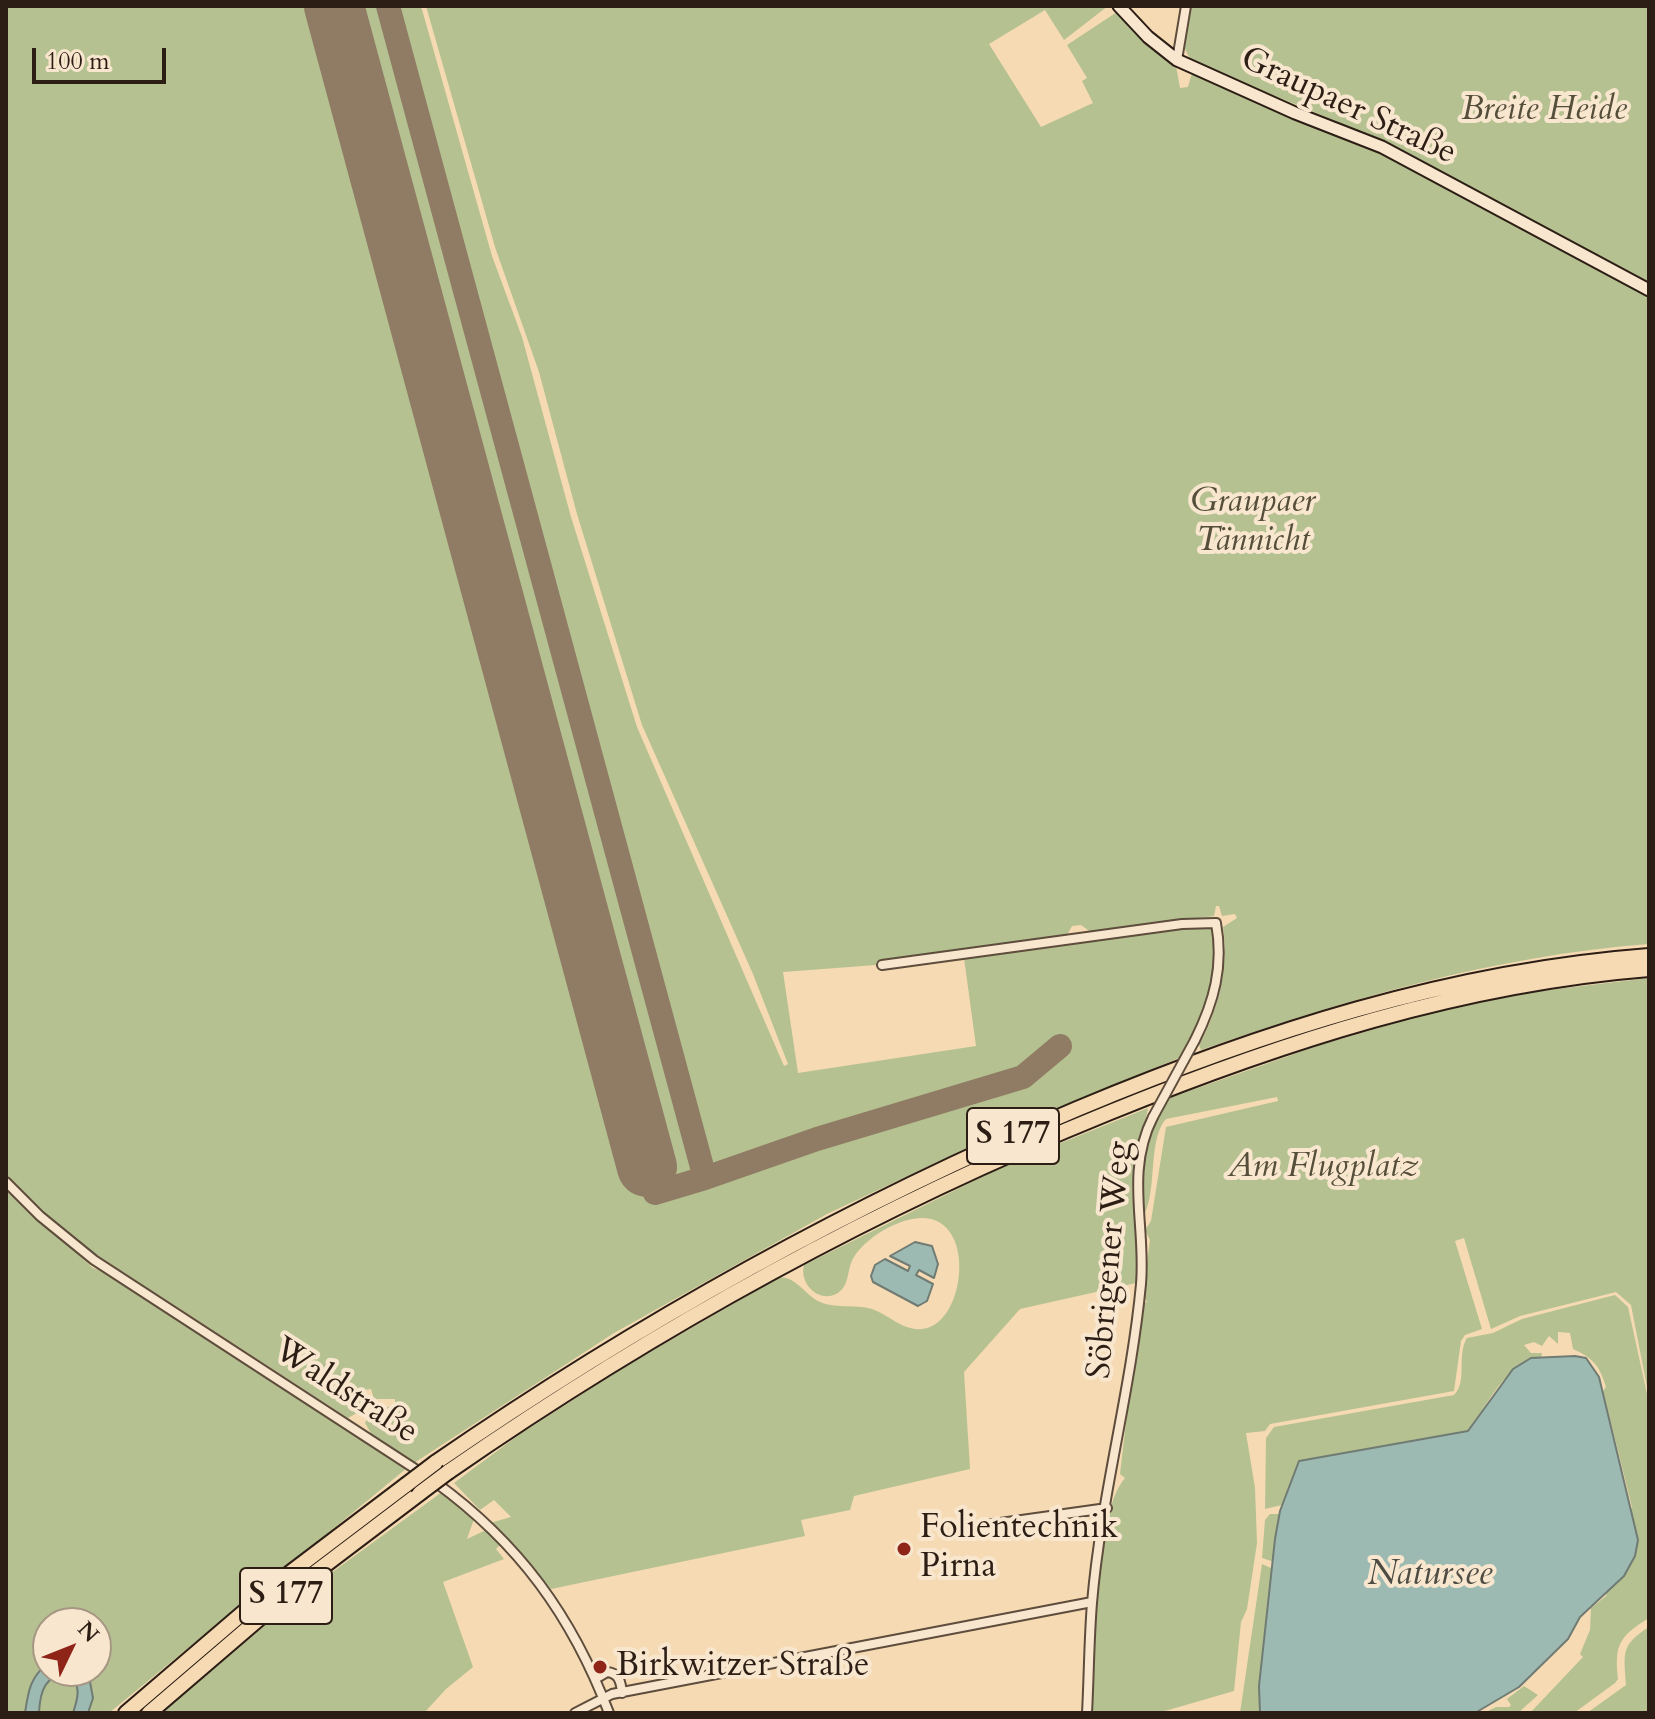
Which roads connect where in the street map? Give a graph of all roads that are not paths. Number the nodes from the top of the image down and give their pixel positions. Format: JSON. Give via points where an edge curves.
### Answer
{"nodes":[{"id":1,"x":1119,"y":6,"type":"edge"},
{"id":2,"x":1186,"y":6,"type":"edge"},
{"id":3,"x":1177,"y":60,"type":"junction"},
{"id":4,"x":1649,"y":290,"type":"edge"},
{"id":5,"x":1649,"y":956,"type":"edge"},
{"id":6,"x":882,"y":965,"type":"dead end"},
{"id":7,"x":1649,"y":969,"type":"edge"},
{"id":8,"x":6,"y":1182,"type":"edge"},
{"id":9,"x":442,"y":1468,"type":"junction"},
{"id":10,"x":1107,"y":1508,"type":"junction"},
{"id":11,"x":986,"y":1525,"type":"dead end"},
{"id":12,"x":1092,"y":1602,"type":"junction"},
{"id":13,"x":595,"y":1679,"type":"junction"},
{"id":14,"x":622,"y":1693,"type":"junction"},
{"id":15,"x":602,"y":1696,"type":"junction"},
{"id":16,"x":151,"y":1704,"type":"edge"},
{"id":17,"x":126,"y":1713,"type":"edge"},
{"id":18,"x":575,"y":1713,"type":"edge"},
{"id":19,"x":609,"y":1713,"type":"edge"},
{"id":20,"x":1087,"y":1713,"type":"edge"}],
"edges":[{"from":1,"to":3,"type":"street","name":"Graupaer Straße"},
{"from":2,"to":3,"type":"street"},
{"from":3,"to":4,"type":"street","name":"Graupaer Straße","via":[[1382,147]]},
{"from":5,"to":9,"type":"highway","number":"S 177","via":[[1524,969],[1381,1001],[1098,1101],[860,1208],[736,1274],[617,1343]]},
{"from":6,"to":10,"type":"street","name":"Söbrigener Weg","bridge":true,"via":[[1216,923],[1220,948],[1214,998],[1140,1148],[1136,1206],[1141,1282]]},
{"from":7,"to":9,"type":"highway","number":"S 177","via":[[1521,984],[1381,1017],[1183,1083],[1003,1156],[732,1292]]},
{"from":8,"to":13,"type":"street","name":"Waldstraße","via":[[94,1260],[461,1502],[548,1592]]},
{"from":9,"to":16,"type":"highway","number":"S 177","bridge":true},
{"from":10,"to":11,"type":"street"},
{"from":10,"to":12,"type":"street","name":"Söbrigener Weg"},
{"from":12,"to":14,"type":"street"},
{"from":12,"to":20,"type":"street","name":"Söbrigener Weg"},
{"from":13,"to":14,"type":"street","via":[[614,1674]]},
{"from":13,"to":15,"type":"street","name":"Waldstraße"},
{"from":14,"to":15,"type":"street"},
{"from":15,"to":18,"type":"street"},
{"from":15,"to":19,"type":"street"},
{"from":16,"to":17,"type":"highway","number":"S 177"}]}
